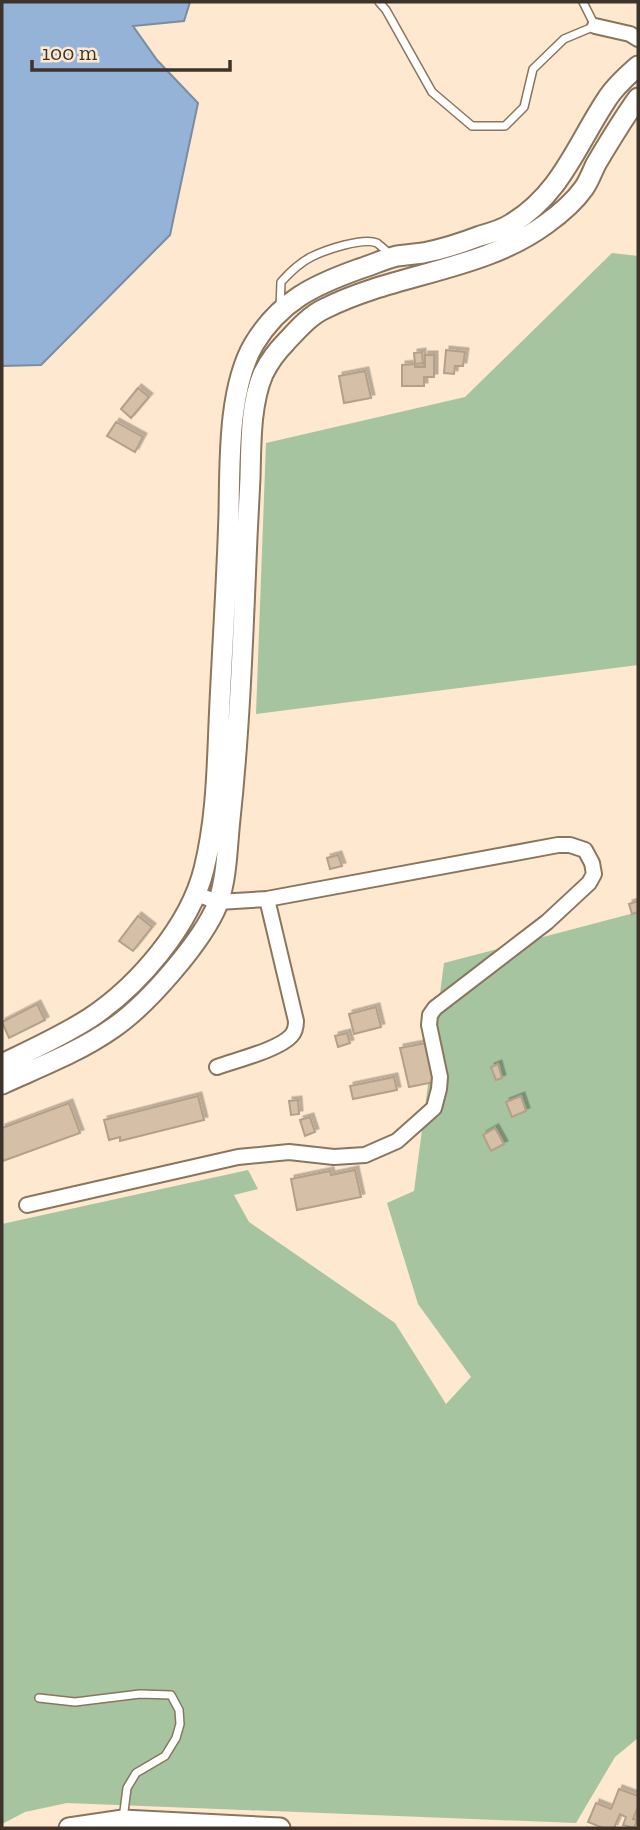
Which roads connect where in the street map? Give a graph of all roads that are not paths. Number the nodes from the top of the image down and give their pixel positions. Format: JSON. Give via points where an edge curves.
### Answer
{"nodes":[{"id":1,"x":379,"y":2,"type":"edge"},
{"id":2,"x":583,"y":2,"type":"edge"},
{"id":3,"x":595,"y":26,"type":"junction"},
{"id":4,"x":638,"y":39,"type":"edge"},
{"id":5,"x":638,"y":66,"type":"edge"},
{"id":6,"x":638,"y":98,"type":"edge"},
{"id":7,"x":393,"y":257,"type":"junction"},
{"id":8,"x":280,"y":311,"type":"junction"},
{"id":9,"x":196,"y":894,"type":"junction"},
{"id":10,"x":267,"y":899,"type":"junction"},
{"id":11,"x":218,"y":902,"type":"junction"},
{"id":12,"x":2,"y":1064,"type":"edge"},
{"id":13,"x":217,"y":1067,"type":"dead end"},
{"id":14,"x":2,"y":1084,"type":"edge"},
{"id":15,"x":27,"y":1205,"type":"dead end"},
{"id":16,"x":39,"y":1698,"type":"dead end"},
{"id":17,"x":123,"y":1820,"type":"junction"},
{"id":18,"x":69,"y":1828,"type":"edge"},
{"id":19,"x":280,"y":1828,"type":"edge"}],
"edges":[{"from":1,"to":3,"type":"lane","via":[[432,92],[472,126],[505,126],[523,107],[533,69],[564,39]]},
{"from":2,"to":3,"type":"lane"},
{"from":3,"to":4,"type":"street"},
{"from":5,"to":7,"type":"main road","via":[[607,99],[560,177],[519,218],[454,245]]},
{"from":6,"to":11,"type":"main road","via":[[585,186],[544,225],[495,251],[324,308],[271,359],[257,393],[252,439],[233,787]]},
{"from":7,"to":8,"type":"main road","via":[[310,289]]},
{"from":7,"to":8,"type":"lane","via":[[376,242],[336,247],[311,257],[281,282]]},
{"from":8,"to":9,"type":"main road","via":[[253,346],[235,405],[218,780],[213,825]]},
{"from":9,"to":11,"type":"street"},
{"from":9,"to":12,"type":"main road","via":[[172,938],[110,1003],[89,1019]]},
{"from":10,"to":11,"type":"street"},
{"from":10,"to":13,"type":"street","via":[[295,1029],[291,1037],[275,1046]]},
{"from":10,"to":15,"type":"street","via":[[558,845],[585,850],[594,874],[547,922],[435,1008],[429,1024],[440,1077],[434,1108],[397,1141],[365,1155],[289,1152],[238,1157]]},
{"from":11,"to":14,"type":"main road","via":[[185,955],[116,1027]]},
{"from":16,"to":17,"type":"lane","via":[[75,1702],[171,1695],[179,1710],[176,1738],[165,1756],[136,1773],[127,1788]]},
{"from":17,"to":18,"type":"main road"},
{"from":17,"to":19,"type":"main road"}]}
